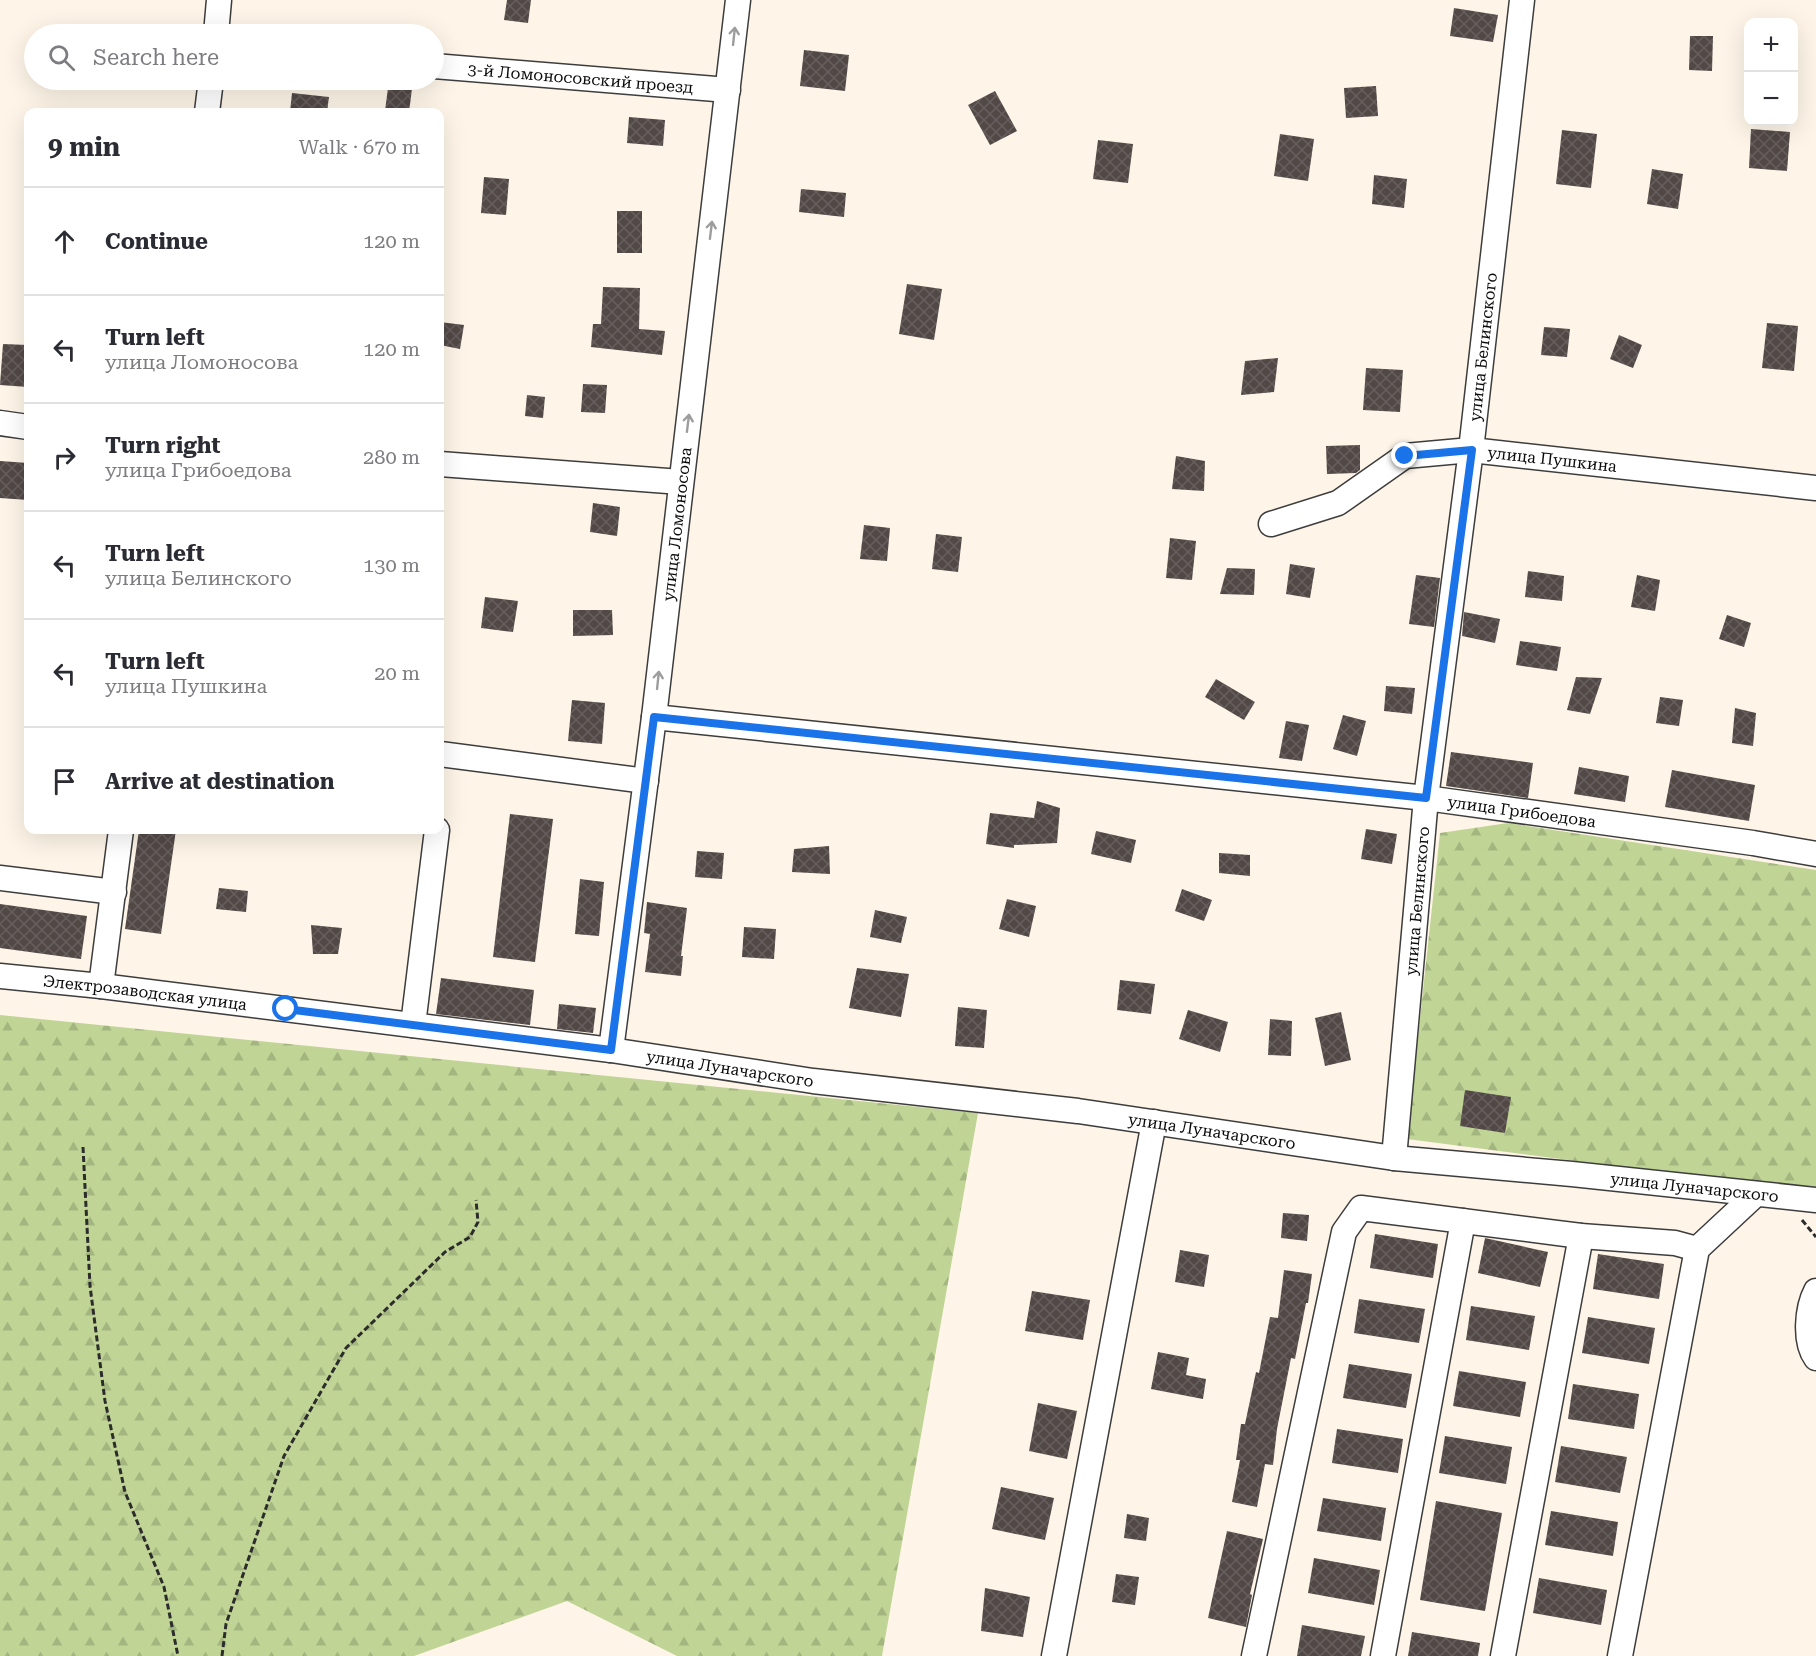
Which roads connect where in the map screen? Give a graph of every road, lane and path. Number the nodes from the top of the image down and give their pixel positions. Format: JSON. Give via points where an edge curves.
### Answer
{"nodes":[{"id":1,"x":219,"y":0,"type":"edge"},
{"id":2,"x":738,"y":0,"type":"edge"},
{"id":3,"x":1522,"y":0,"type":"edge"},
{"id":4,"x":217,"y":24,"type":"edge"},
{"id":5,"x":444,"y":67,"type":"edge"},
{"id":6,"x":210,"y":90,"type":"edge"},
{"id":7,"x":728,"y":90,"type":"junction"},
{"id":8,"x":208,"y":108,"type":"edge"},
{"id":9,"x":0,"y":423,"type":"edge"},
{"id":10,"x":24,"y":426,"type":"edge"},
{"id":11,"x":1472,"y":450,"type":"junction"},
{"id":12,"x":444,"y":464,"type":"edge"},
{"id":13,"x":681,"y":482,"type":"junction"},
{"id":14,"x":1816,"y":488,"type":"edge"},
{"id":15,"x":1271,"y":524,"type":"dead end"},
{"id":16,"x":654,"y":717,"type":"junction"},
{"id":17,"x":444,"y":755,"type":"edge"},
{"id":18,"x":646,"y":781,"type":"junction"},
{"id":19,"x":1426,"y":798,"type":"junction"},
{"id":20,"x":121,"y":834,"type":"edge"},
{"id":21,"x":437,"y":834,"type":"edge"},
{"id":22,"x":1816,"y":854,"type":"edge"},
{"id":23,"x":0,"y":878,"type":"edge"},
{"id":24,"x":114,"y":892,"type":"junction"},
{"id":25,"x":0,"y":976,"type":"edge"},
{"id":26,"x":102,"y":986,"type":"junction"},
{"id":27,"x":413,"y":1025,"type":"junction"},
{"id":28,"x":611,"y":1050,"type":"junction"},
{"id":29,"x":1154,"y":1122,"type":"junction"},
{"id":30,"x":83,"y":1147,"type":"dead end"},
{"id":31,"x":1394,"y":1158,"type":"junction"},
{"id":32,"x":1756,"y":1194,"type":"junction"},
{"id":33,"x":476,"y":1200,"type":"dead end"},
{"id":34,"x":1816,"y":1200,"type":"edge"},
{"id":35,"x":1463,"y":1221,"type":"junction"},
{"id":36,"x":1581,"y":1236,"type":"junction"},
{"id":37,"x":1697,"y":1249,"type":"junction"},
{"id":38,"x":1816,"y":1291,"type":"edge"},
{"id":39,"x":1816,"y":1358,"type":"edge"},
{"id":40,"x":178,"y":1656,"type":"edge"},
{"id":41,"x":222,"y":1656,"type":"edge"},
{"id":42,"x":1054,"y":1656,"type":"edge"},
{"id":43,"x":1254,"y":1656,"type":"edge"},
{"id":44,"x":1383,"y":1656,"type":"edge"},
{"id":45,"x":1503,"y":1656,"type":"edge"},
{"id":46,"x":1620,"y":1656,"type":"edge"}],
"edges":[{"from":1,"to":4,"type":"street"},
{"from":7,"to":2,"type":"street","name":"улица Ломоносова","one_way":true},
{"from":3,"to":11,"type":"street","name":"улица Белинского"},
{"from":5,"to":7,"type":"street","name":"3-й Ломоносовский проезд"},
{"from":6,"to":8,"type":"street"},
{"from":13,"to":7,"type":"street","name":"улица Ломоносова","one_way":true},
{"from":9,"to":10,"type":"street"},
{"from":11,"to":14,"type":"street","name":"улица Пушкина"},
{"from":11,"to":15,"type":"street","name":"улица Пушкина","via":[[1405,456],[1338,503]]},
{"from":11,"to":19,"type":"street","name":"улица Белинского"},
{"from":12,"to":13,"type":"street"},
{"from":16,"to":13,"type":"street","name":"улица Ломоносова","one_way":true},
{"from":16,"to":18,"type":"street","name":"улица Ломоносова"},
{"from":16,"to":19,"type":"street","name":"улица Грибоедова"},
{"from":17,"to":18,"type":"street"},
{"from":18,"to":28,"type":"street","name":"улица Ломоносова"},
{"from":19,"to":22,"type":"street","name":"улица Грибоедова"},
{"from":19,"to":31,"type":"street","name":"улица Белинского"},
{"from":20,"to":24,"type":"street"},
{"from":21,"to":27,"type":"street"},
{"from":23,"to":24,"type":"street"},
{"from":24,"to":26,"type":"street"},
{"from":25,"to":26,"type":"street","name":"Электрозаводская улица"},
{"from":26,"to":27,"type":"street","name":"Электрозаводская улица"},
{"from":27,"to":28,"type":"street","name":"Электрозаводская улица"},
{"from":28,"to":29,"type":"street","name":"улица Луначарского","via":[[813,1081]]},
{"from":29,"to":31,"type":"street","name":"улица Луначарского"},
{"from":29,"to":42,"type":"street"},
{"from":30,"to":40,"type":"path","via":[[90,1286],[105,1401],[125,1491],[164,1587]]},
{"from":31,"to":32,"type":"street","name":"улица Луначарского"},
{"from":32,"to":34,"type":"street","name":"улица Луначарского"},
{"from":32,"to":37,"type":"street"},
{"from":33,"to":41,"type":"path","via":[[478,1222],[470,1237],[445,1252],[346,1348],[284,1456],[226,1624]]},
{"from":35,"to":36,"type":"street"},
{"from":35,"to":43,"type":"street","via":[[1361,1208],[1344,1232]]},
{"from":35,"to":44,"type":"street"},
{"from":36,"to":37,"type":"street","via":[[1675,1243]]},
{"from":36,"to":45,"type":"street"},
{"from":37,"to":46,"type":"street"},
{"from":38,"to":39,"type":"street","via":[[1809,1338]]}]}
